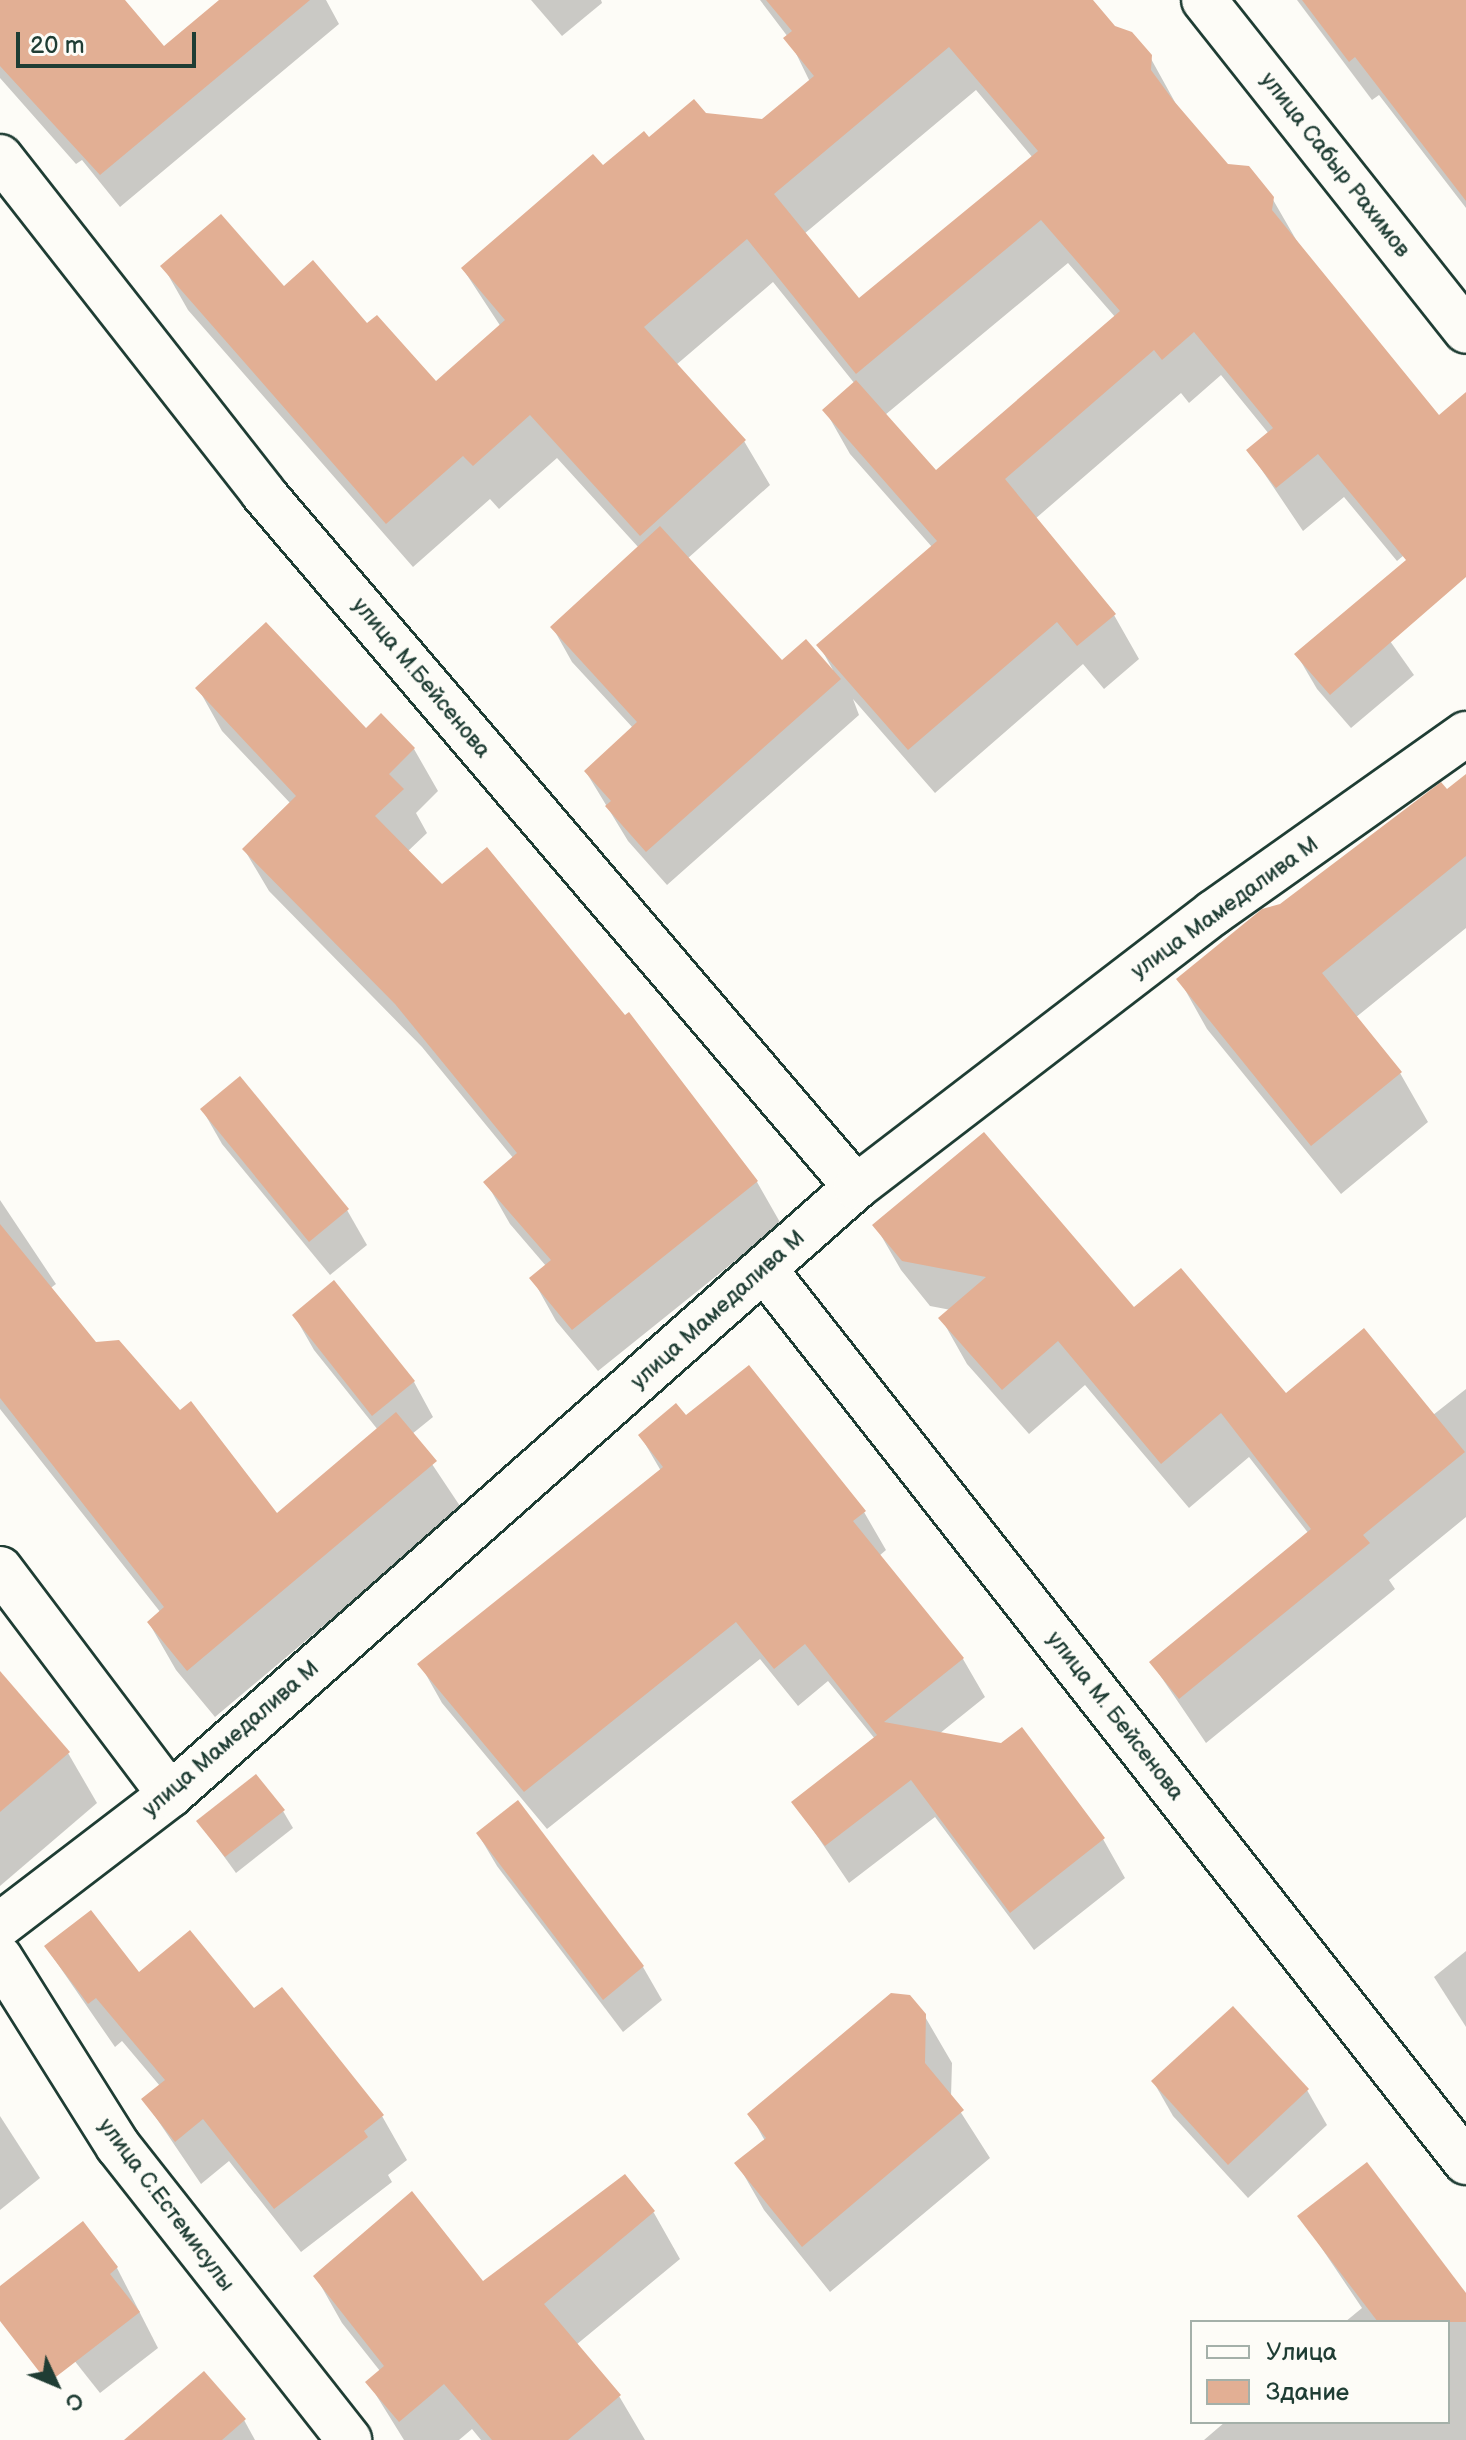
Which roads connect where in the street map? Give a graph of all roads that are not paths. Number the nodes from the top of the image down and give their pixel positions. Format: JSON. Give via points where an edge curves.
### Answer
{"nodes":[{"id":1,"x":1204,"y":0,"type":"edge"},
{"id":2,"x":0,"y":157,"type":"edge"},
{"id":3,"x":1466,"y":331,"type":"edge"},
{"id":4,"x":1466,"y":734,"type":"edge"},
{"id":5,"x":856,"y":1187,"type":"junction"},
{"id":6,"x":764,"y":1269,"type":"junction"},
{"id":7,"x":0,"y":1569,"type":"edge"},
{"id":8,"x":170,"y":1795,"type":"junction"},
{"id":9,"x":0,"y":1925,"type":"edge"},
{"id":10,"x":0,"y":1958,"type":"edge"},
{"id":11,"x":1466,"y":2162,"type":"edge"},
{"id":12,"x":349,"y":2440,"type":"edge"}],
"edges":[{"from":1,"to":3,"type":"street","name":"улица Сабыр Рахимов"},
{"from":2,"to":5,"type":"street","name":"улица М.Бейсенова","via":[[263,493]]},
{"from":4,"to":5,"type":"street","name":"улица Мамедалива М","via":[[1213,913]]},
{"from":5,"to":6,"type":"street","name":"улица Мамедалива М"},
{"from":6,"to":8,"type":"street","name":"улица Мамедалива М"},
{"from":6,"to":11,"type":"street","name":"улица М. Бейсенова"},
{"from":7,"to":8,"type":"street"},
{"from":8,"to":9,"type":"street","name":"улица Мамедалива М"},
{"from":10,"to":12,"type":"street","name":"улица С.Естемисулы","via":[[118,2146]]}]}
